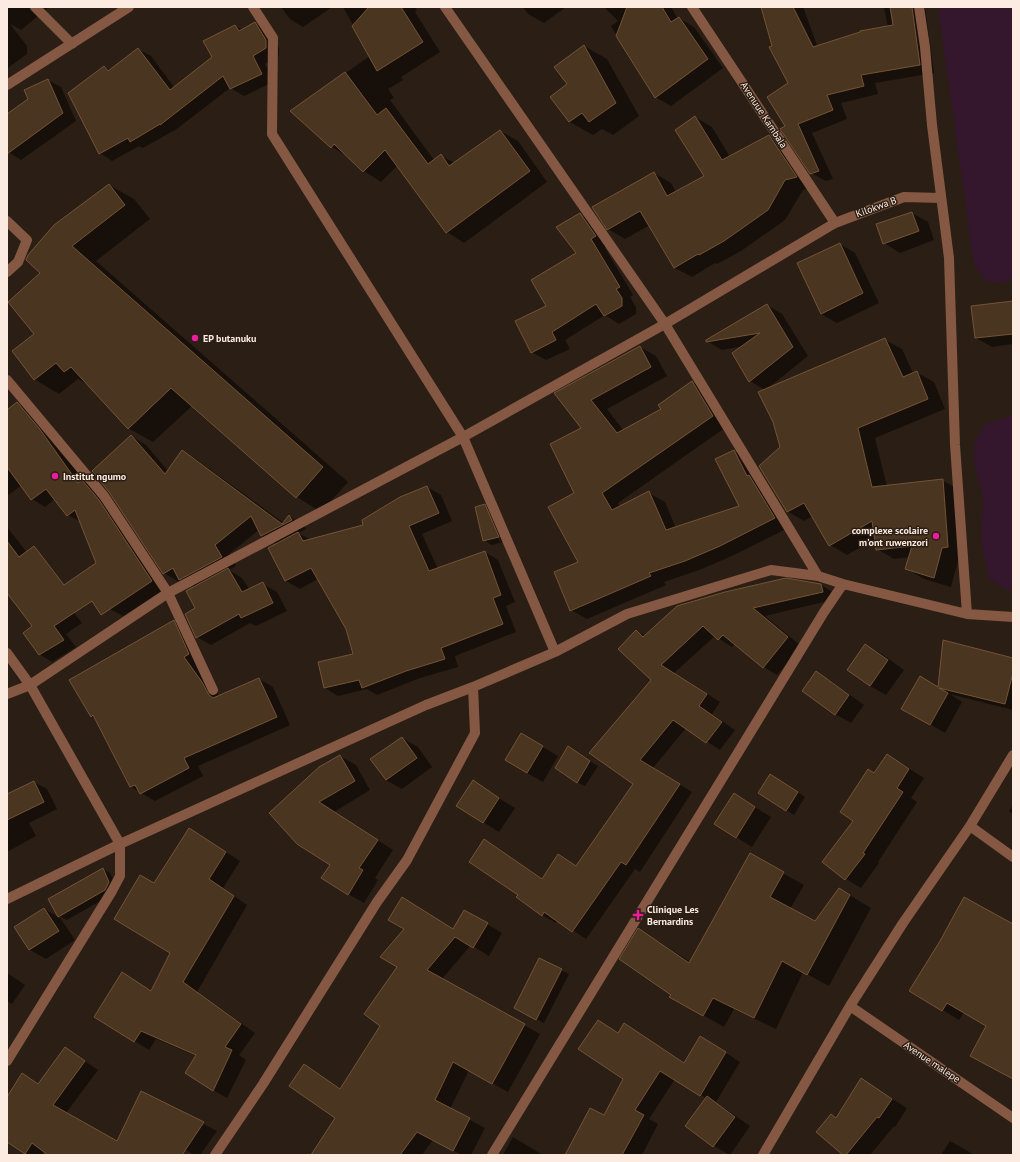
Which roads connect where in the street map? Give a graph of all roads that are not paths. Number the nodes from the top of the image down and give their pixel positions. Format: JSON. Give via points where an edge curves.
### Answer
{"nodes":[{"id":1,"x":35,"y":7,"type":"edge"},
{"id":2,"x":129,"y":7,"type":"edge"},
{"id":3,"x":253,"y":7,"type":"edge"},
{"id":4,"x":445,"y":7,"type":"edge"},
{"id":5,"x":692,"y":7,"type":"edge"},
{"id":6,"x":919,"y":7,"type":"edge"},
{"id":7,"x":72,"y":44,"type":"junction"},
{"id":8,"x":7,"y":85,"type":"edge"},
{"id":9,"x":941,"y":198,"type":"junction"},
{"id":10,"x":7,"y":221,"type":"edge"},
{"id":11,"x":835,"y":222,"type":"junction"},
{"id":12,"x":7,"y":272,"type":"edge"},
{"id":13,"x":665,"y":324,"type":"junction"},
{"id":14,"x":7,"y":380,"type":"edge"},
{"id":15,"x":463,"y":438,"type":"junction"},
{"id":16,"x":818,"y":576,"type":"junction"},
{"id":17,"x":844,"y":584,"type":"junction"},
{"id":18,"x":168,"y":592,"type":"junction"},
{"id":19,"x":967,"y":614,"type":"junction"},
{"id":20,"x":1013,"y":617,"type":"edge"},
{"id":21,"x":7,"y":652,"type":"edge"},
{"id":22,"x":555,"y":652,"type":"junction"},
{"id":23,"x":30,"y":685,"type":"junction"},
{"id":24,"x":473,"y":687,"type":"junction"},
{"id":25,"x":213,"y":690,"type":"dead end"},
{"id":26,"x":7,"y":694,"type":"edge"},
{"id":27,"x":1013,"y":755,"type":"edge"},
{"id":28,"x":970,"y":826,"type":"junction"},
{"id":29,"x":120,"y":844,"type":"junction"},
{"id":30,"x":1013,"y":857,"type":"edge"},
{"id":31,"x":7,"y":899,"type":"edge"},
{"id":32,"x":850,"y":1006,"type":"junction"},
{"id":33,"x":7,"y":1061,"type":"edge"},
{"id":34,"x":1013,"y":1118,"type":"edge"},
{"id":35,"x":215,"y":1155,"type":"edge"},
{"id":36,"x":492,"y":1155,"type":"edge"},
{"id":37,"x":763,"y":1155,"type":"edge"}],
"edges":[{"from":1,"to":7,"type":"street"},
{"from":2,"to":7,"type":"street"},
{"from":3,"to":15,"type":"street","via":[[273,38],[272,134]]},
{"from":4,"to":13,"type":"street"},
{"from":5,"to":11,"type":"street","name":"Avenuue Kambala"},
{"from":6,"to":9,"type":"street"},
{"from":7,"to":8,"type":"street"},
{"from":9,"to":11,"type":"street","name":"Kilokwa B","via":[[904,197]]},
{"from":9,"to":19,"type":"street","via":[[949,258],[955,445]]},
{"from":10,"to":12,"type":"street","via":[[27,240],[18,262]]},
{"from":11,"to":13,"type":"street","name":"Kilokwa B"},
{"from":13,"to":15,"type":"street","name":"Kilokwa B"},
{"from":13,"to":16,"type":"street"},
{"from":14,"to":18,"type":"street","via":[[104,496]]},
{"from":15,"to":18,"type":"street","name":"Kilokwa B"},
{"from":15,"to":22,"type":"street"},
{"from":16,"to":17,"type":"street"},
{"from":16,"to":22,"type":"street","via":[[771,570],[627,614]]},
{"from":17,"to":19,"type":"street"},
{"from":17,"to":36,"type":"street","via":[[824,612]]},
{"from":18,"to":23,"type":"street","name":"Kilokwa B"},
{"from":18,"to":25,"type":"street"},
{"from":19,"to":20,"type":"street"},
{"from":21,"to":23,"type":"street"},
{"from":22,"to":24,"type":"street"},
{"from":23,"to":26,"type":"street","name":"Kilokwa B"},
{"from":23,"to":29,"type":"street"},
{"from":24,"to":29,"type":"street","via":[[426,705]]},
{"from":24,"to":35,"type":"street","via":[[475,733],[407,860],[377,902],[263,1084]]},
{"from":27,"to":28,"type":"street"},
{"from":28,"to":30,"type":"street"},
{"from":28,"to":32,"type":"street"},
{"from":29,"to":31,"type":"street"},
{"from":29,"to":33,"type":"street","via":[[120,876]]},
{"from":32,"to":34,"type":"street","name":"Avenue malepe"},
{"from":32,"to":37,"type":"street"}]}
